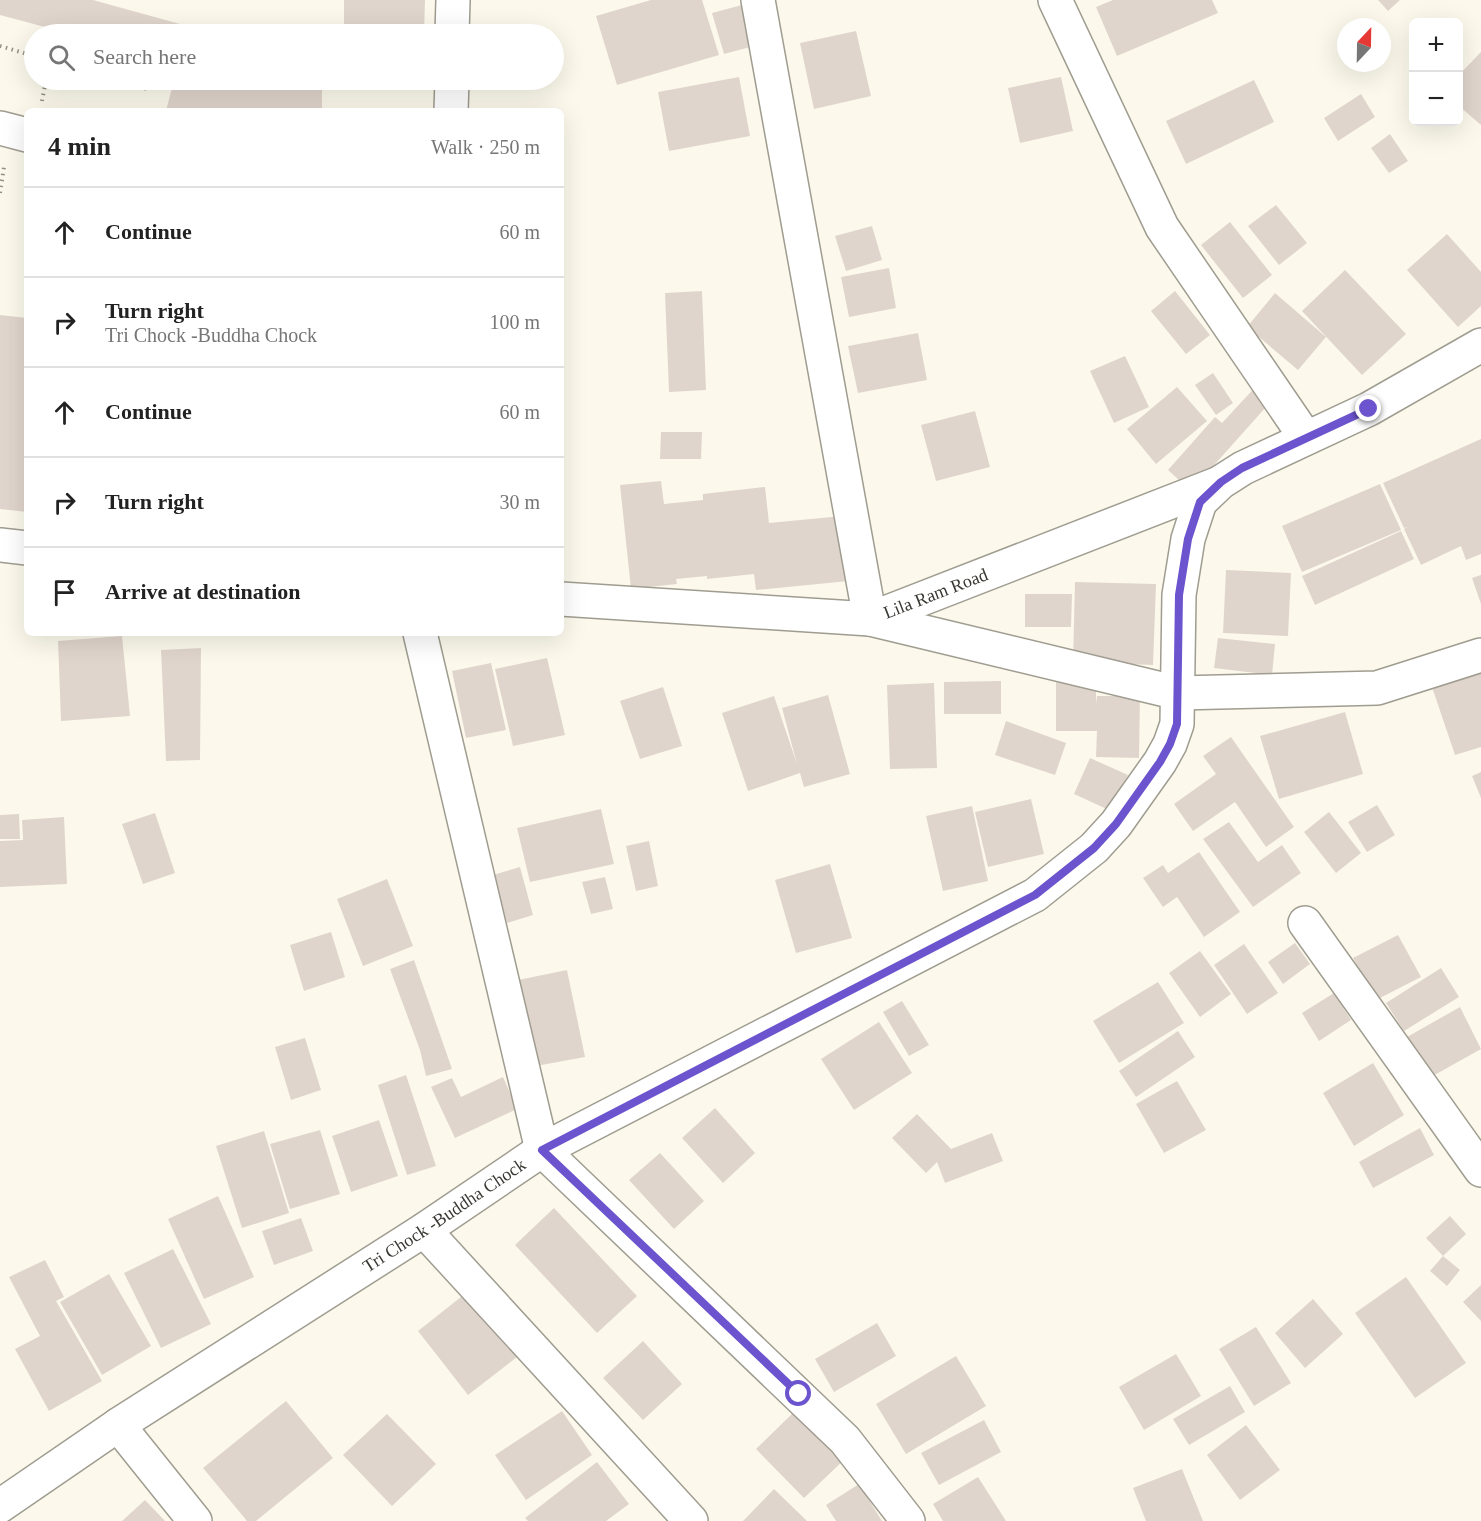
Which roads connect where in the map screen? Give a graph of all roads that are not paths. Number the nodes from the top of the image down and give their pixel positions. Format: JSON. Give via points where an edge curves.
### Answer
{"nodes":[{"id":1,"x":453,"y":0,"type":"edge"},
{"id":2,"x":758,"y":0,"type":"edge"},
{"id":3,"x":1055,"y":0,"type":"edge"},
{"id":4,"x":452,"y":24,"type":"edge"},
{"id":5,"x":452,"y":90,"type":"edge"},
{"id":6,"x":451,"y":108,"type":"edge"},
{"id":7,"x":0,"y":128,"type":"edge"},
{"id":8,"x":24,"y":134,"type":"edge"},
{"id":9,"x":1481,"y":345,"type":"edge"},
{"id":10,"x":1306,"y":438,"type":"junction"},
{"id":11,"x":1221,"y":482,"type":"junction"},
{"id":12,"x":0,"y":545,"type":"edge"},
{"id":13,"x":24,"y":548,"type":"edge"},
{"id":14,"x":564,"y":599,"type":"edge"},
{"id":15,"x":870,"y":619,"type":"junction"},
{"id":16,"x":421,"y":636,"type":"edge"},
{"id":17,"x":1481,"y":655,"type":"edge"},
{"id":18,"x":1178,"y":693,"type":"junction"},
{"id":19,"x":1305,"y":923,"type":"dead end"},
{"id":20,"x":542,"y":1150,"type":"junction"},
{"id":21,"x":1481,"y":1170,"type":"edge"},
{"id":22,"x":424,"y":1230,"type":"junction"},
{"id":23,"x":118,"y":1425,"type":"junction"},
{"id":24,"x":0,"y":1506,"type":"edge"},
{"id":25,"x":195,"y":1521,"type":"edge"},
{"id":26,"x":691,"y":1521,"type":"edge"},
{"id":27,"x":909,"y":1521,"type":"edge"}],
"edges":[{"from":1,"to":4,"type":"street"},
{"from":2,"to":15,"type":"street"},
{"from":3,"to":10,"type":"street","via":[[1162,227]]},
{"from":5,"to":6,"type":"street"},
{"from":7,"to":8,"type":"street"},
{"from":9,"to":10,"type":"street","via":[[1369,409]]},
{"from":10,"to":11,"type":"street"},
{"from":11,"to":15,"type":"street","name":"Lila Ram Road"},
{"from":11,"to":18,"type":"street","name":"Tri Chock -Buddha Chock","via":[[1200,502],[1188,539],[1179,595]]},
{"from":12,"to":13,"type":"street"},
{"from":14,"to":15,"type":"street","name":"Lila Ram Road"},
{"from":15,"to":18,"type":"street"},
{"from":16,"to":20,"type":"street"},
{"from":17,"to":18,"type":"street","via":[[1377,687]]},
{"from":18,"to":20,"type":"street","name":"Tri Chock -Buddha Chock","via":[[1177,724],[1160,762],[1094,848],[1035,895]]},
{"from":19,"to":21,"type":"street"},
{"from":20,"to":22,"type":"street","name":"Tri Chock -Buddha Chock"},
{"from":20,"to":27,"type":"street","via":[[845,1440]]},
{"from":22,"to":23,"type":"street","name":"Tri Chock -Buddha Chock"},
{"from":22,"to":26,"type":"street"},
{"from":23,"to":24,"type":"street","name":"Tri Chock -Buddha Chock"},
{"from":23,"to":25,"type":"street"}]}
